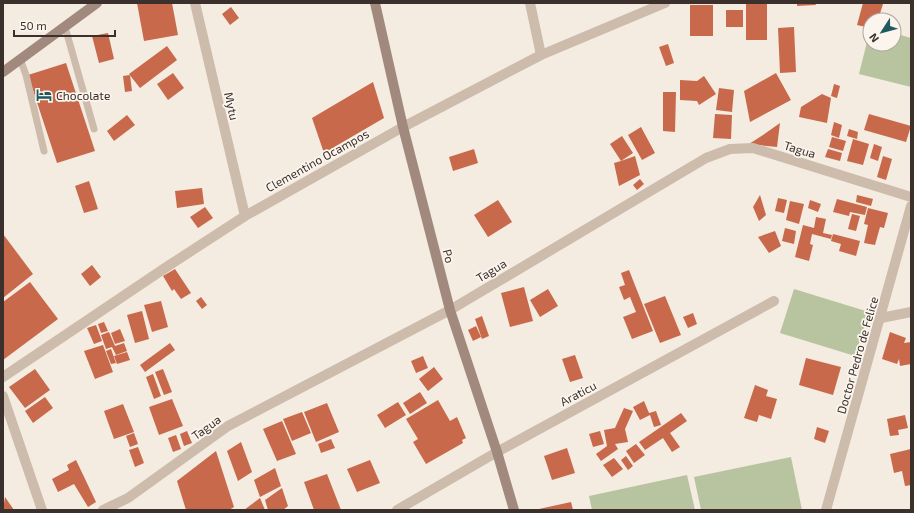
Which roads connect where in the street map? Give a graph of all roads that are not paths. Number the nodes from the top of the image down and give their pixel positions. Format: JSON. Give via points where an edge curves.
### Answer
{"nodes":[{"id":1,"x":97,"y":3,"type":"edge"},
{"id":2,"x":195,"y":3,"type":"edge"},
{"id":3,"x":375,"y":3,"type":"edge"},
{"id":4,"x":530,"y":3,"type":"edge"},
{"id":5,"x":665,"y":3,"type":"edge"},
{"id":6,"x":65,"y":27,"type":"junction"},
{"id":7,"x":541,"y":55,"type":"junction"},
{"id":8,"x":20,"y":59,"type":"junction"},
{"id":9,"x":3,"y":72,"type":"edge"},
{"id":10,"x":403,"y":127,"type":"junction"},
{"id":11,"x":94,"y":129,"type":"dead end"},
{"id":12,"x":44,"y":151,"type":"dead end"},
{"id":13,"x":911,"y":198,"type":"edge"},
{"id":14,"x":911,"y":206,"type":"edge"},
{"id":15,"x":245,"y":216,"type":"junction"},
{"id":16,"x":774,"y":301,"type":"dead end"},
{"id":17,"x":450,"y":310,"type":"junction"},
{"id":18,"x":911,"y":312,"type":"edge"},
{"id":19,"x":881,"y":318,"type":"junction"},
{"id":20,"x":3,"y":377,"type":"edge"},
{"id":21,"x":3,"y":396,"type":"edge"},
{"id":22,"x":497,"y":452,"type":"junction"},
{"id":23,"x":42,"y":510,"type":"edge"},
{"id":24,"x":103,"y":510,"type":"edge"},
{"id":25,"x":397,"y":510,"type":"edge"},
{"id":26,"x":514,"y":510,"type":"edge"},
{"id":27,"x":826,"y":510,"type":"edge"}],
"edges":[{"from":1,"to":6,"type":"street"},
{"from":2,"to":15,"type":"street","name":"Mytu"},
{"from":3,"to":10,"type":"street","name":"Po"},
{"from":4,"to":7,"type":"street"},
{"from":5,"to":7,"type":"street","name":"Clementino Ocampos"},
{"from":6,"to":8,"type":"street"},
{"from":6,"to":11,"type":"lane"},
{"from":7,"to":10,"type":"street","name":"Clementino Ocampos"},
{"from":8,"to":9,"type":"street"},
{"from":8,"to":12,"type":"lane"},
{"from":10,"to":15,"type":"street","name":"Clementino Ocampos"},
{"from":10,"to":17,"type":"street","name":"Po"},
{"from":13,"to":17,"type":"street","name":"Tagua","via":[[753,148],[730,149],[706,158]]},
{"from":14,"to":19,"type":"street","name":"Doctor Pedro de Felice"},
{"from":15,"to":20,"type":"street","name":"Clementino Ocampos"},
{"from":16,"to":22,"type":"street","name":"Araticu"},
{"from":17,"to":22,"type":"street","name":"Po"},
{"from":17,"to":24,"type":"street","name":"Tagua","via":[[228,426],[128,498]]},
{"from":18,"to":19,"type":"street"},
{"from":19,"to":27,"type":"street","name":"Doctor Pedro de Felice"},
{"from":21,"to":23,"type":"street"},
{"from":22,"to":25,"type":"street","name":"Araticu"},
{"from":22,"to":26,"type":"street","name":"Po"}]}
